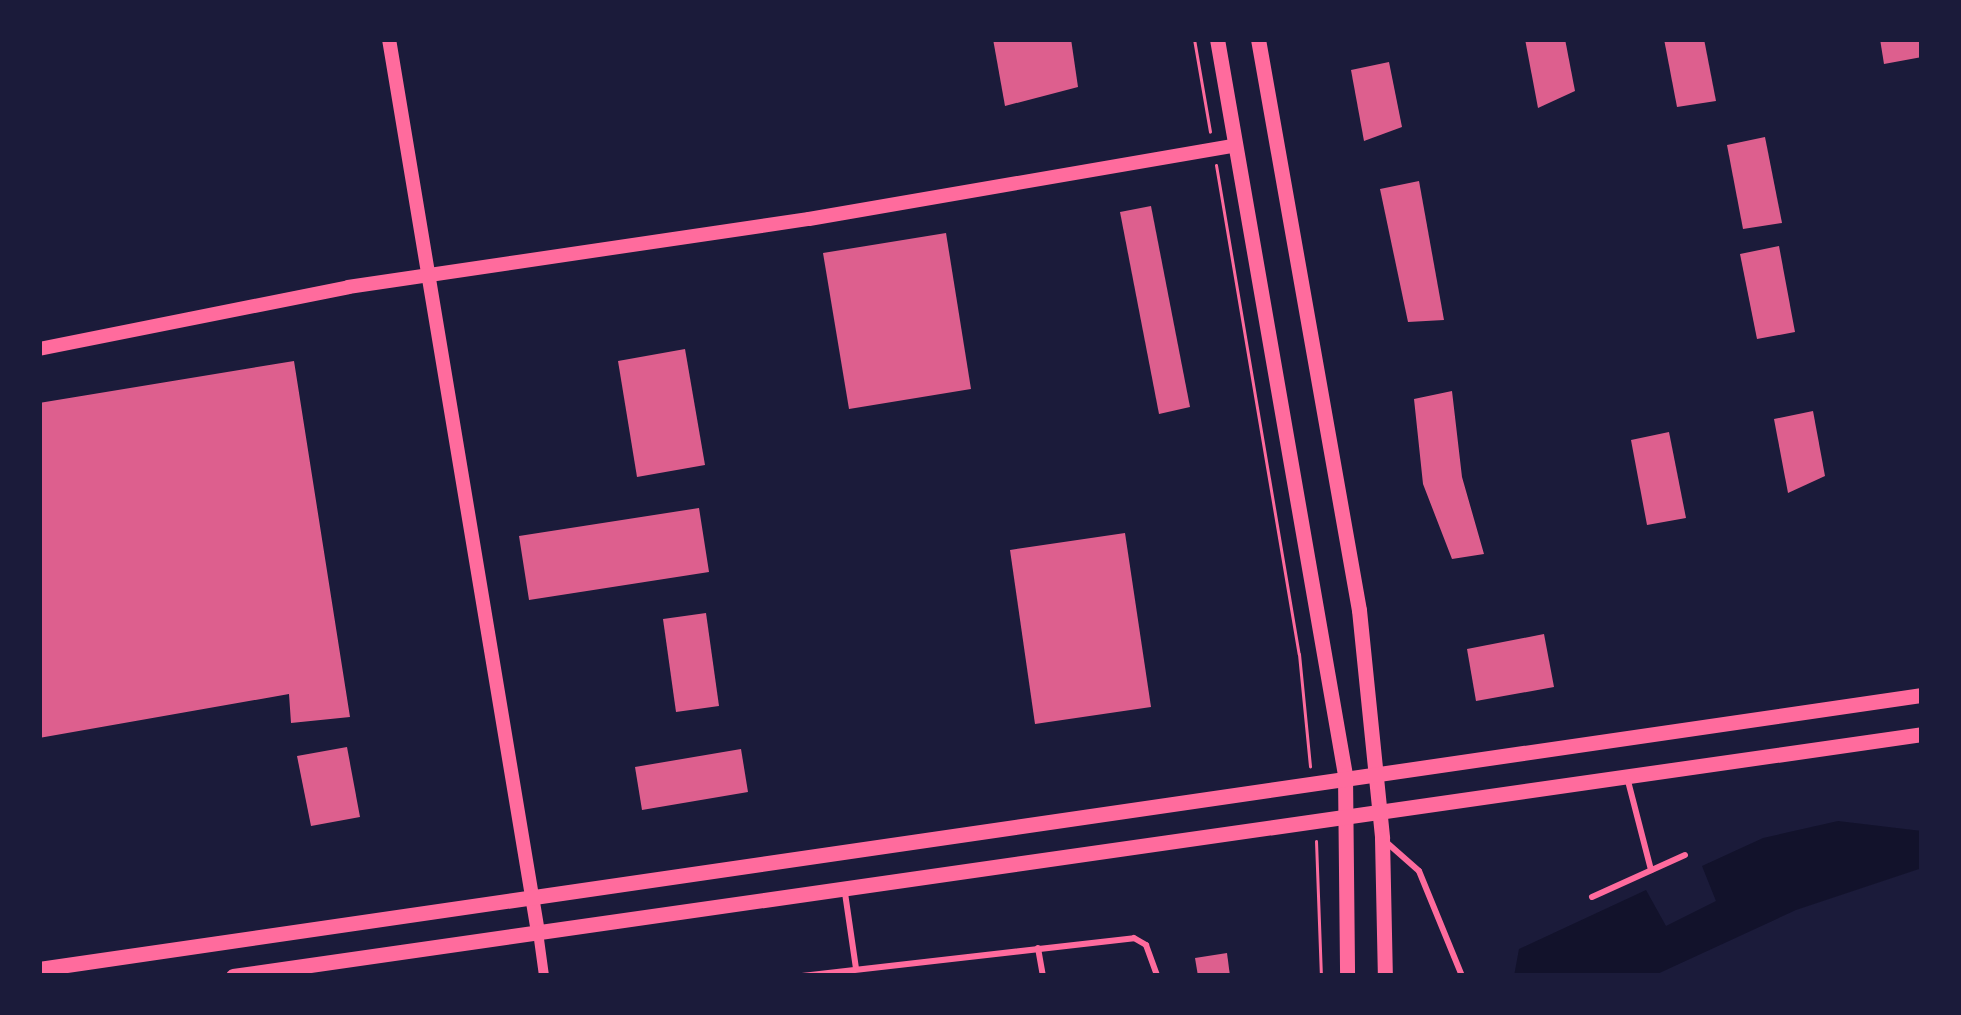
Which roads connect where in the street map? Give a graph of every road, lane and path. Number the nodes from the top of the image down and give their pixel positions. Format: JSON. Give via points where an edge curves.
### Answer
{"nodes":[{"id":1,"x":389,"y":39,"type":"edge"},
{"id":2,"x":1193,"y":39,"type":"edge"},
{"id":3,"x":1217,"y":39,"type":"edge"},
{"id":4,"x":1258,"y":39,"type":"edge"},
{"id":5,"x":1235,"y":145,"type":"junction"},
{"id":6,"x":1213,"y":149,"type":"junction"},
{"id":7,"x":428,"y":276,"type":"junction"},
{"id":8,"x":39,"y":349,"type":"edge"},
{"id":9,"x":1922,"y":695,"type":"edge"},
{"id":10,"x":1922,"y":734,"type":"edge"},
{"id":11,"x":1377,"y":771,"type":"junction"},
{"id":12,"x":1626,"y":774,"type":"junction"},
{"id":13,"x":1345,"y":775,"type":"junction"},
{"id":14,"x":1311,"y":780,"type":"junction"},
{"id":15,"x":1379,"y":807,"type":"junction"},
{"id":16,"x":1347,"y":811,"type":"junction"},
{"id":17,"x":1314,"y":817,"type":"junction"},
{"id":18,"x":1382,"y":838,"type":"junction"},
{"id":19,"x":1684,"y":855,"type":"dead end"},
{"id":20,"x":1651,"y":870,"type":"junction"},
{"id":21,"x":844,"y":890,"type":"junction"},
{"id":22,"x":530,"y":896,"type":"junction"},
{"id":23,"x":1592,"y":897,"type":"dead end"},
{"id":24,"x":538,"y":932,"type":"junction"},
{"id":25,"x":1039,"y":948,"type":"junction"},
{"id":26,"x":856,"y":968,"type":"junction"},
{"id":27,"x":39,"y":969,"type":"edge"},
{"id":28,"x":233,"y":976,"type":"edge"},
{"id":29,"x":544,"y":976,"type":"edge"},
{"id":30,"x":802,"y":976,"type":"edge"},
{"id":31,"x":1042,"y":976,"type":"edge"},
{"id":32,"x":1157,"y":976,"type":"edge"},
{"id":33,"x":1321,"y":976,"type":"edge"},
{"id":34,"x":1347,"y":976,"type":"edge"},
{"id":35,"x":1385,"y":976,"type":"edge"},
{"id":36,"x":1462,"y":976,"type":"edge"}],
"edges":[{"from":1,"to":7,"type":"street"},
{"from":2,"to":6,"type":"path"},
{"from":3,"to":5,"type":"main road"},
{"from":4,"to":11,"type":"main road","via":[[1359,610]]},
{"from":5,"to":6,"type":"street"},
{"from":5,"to":13,"type":"main road"},
{"from":6,"to":7,"type":"street"},
{"from":6,"to":14,"type":"path","via":[[1299,654]]},
{"from":7,"to":8,"type":"street"},
{"from":7,"to":22,"type":"street"},
{"from":9,"to":11,"type":"main road"},
{"from":10,"to":12,"type":"main road"},
{"from":11,"to":13,"type":"main road"},
{"from":11,"to":15,"type":"main road"},
{"from":12,"to":15,"type":"main road"},
{"from":12,"to":20,"type":"lane"},
{"from":13,"to":14,"type":"main road"},
{"from":13,"to":16,"type":"main road"},
{"from":14,"to":22,"type":"main road"},
{"from":15,"to":16,"type":"main road"},
{"from":15,"to":18,"type":"main road"},
{"from":16,"to":17,"type":"main road"},
{"from":16,"to":34,"type":"main road"},
{"from":17,"to":21,"type":"main road"},
{"from":17,"to":33,"type":"path"},
{"from":18,"to":35,"type":"main road"},
{"from":18,"to":36,"type":"lane","via":[[1419,871]]},
{"from":19,"to":20,"type":"lane"},
{"from":20,"to":23,"type":"lane"},
{"from":21,"to":24,"type":"main road"},
{"from":21,"to":26,"type":"lane"},
{"from":22,"to":24,"type":"street"},
{"from":22,"to":27,"type":"main road"},
{"from":24,"to":28,"type":"main road"},
{"from":24,"to":29,"type":"street"},
{"from":25,"to":26,"type":"lane"},
{"from":25,"to":31,"type":"lane"},
{"from":25,"to":32,"type":"lane","via":[[1134,938],[1146,945]]},
{"from":26,"to":30,"type":"lane"}]}
